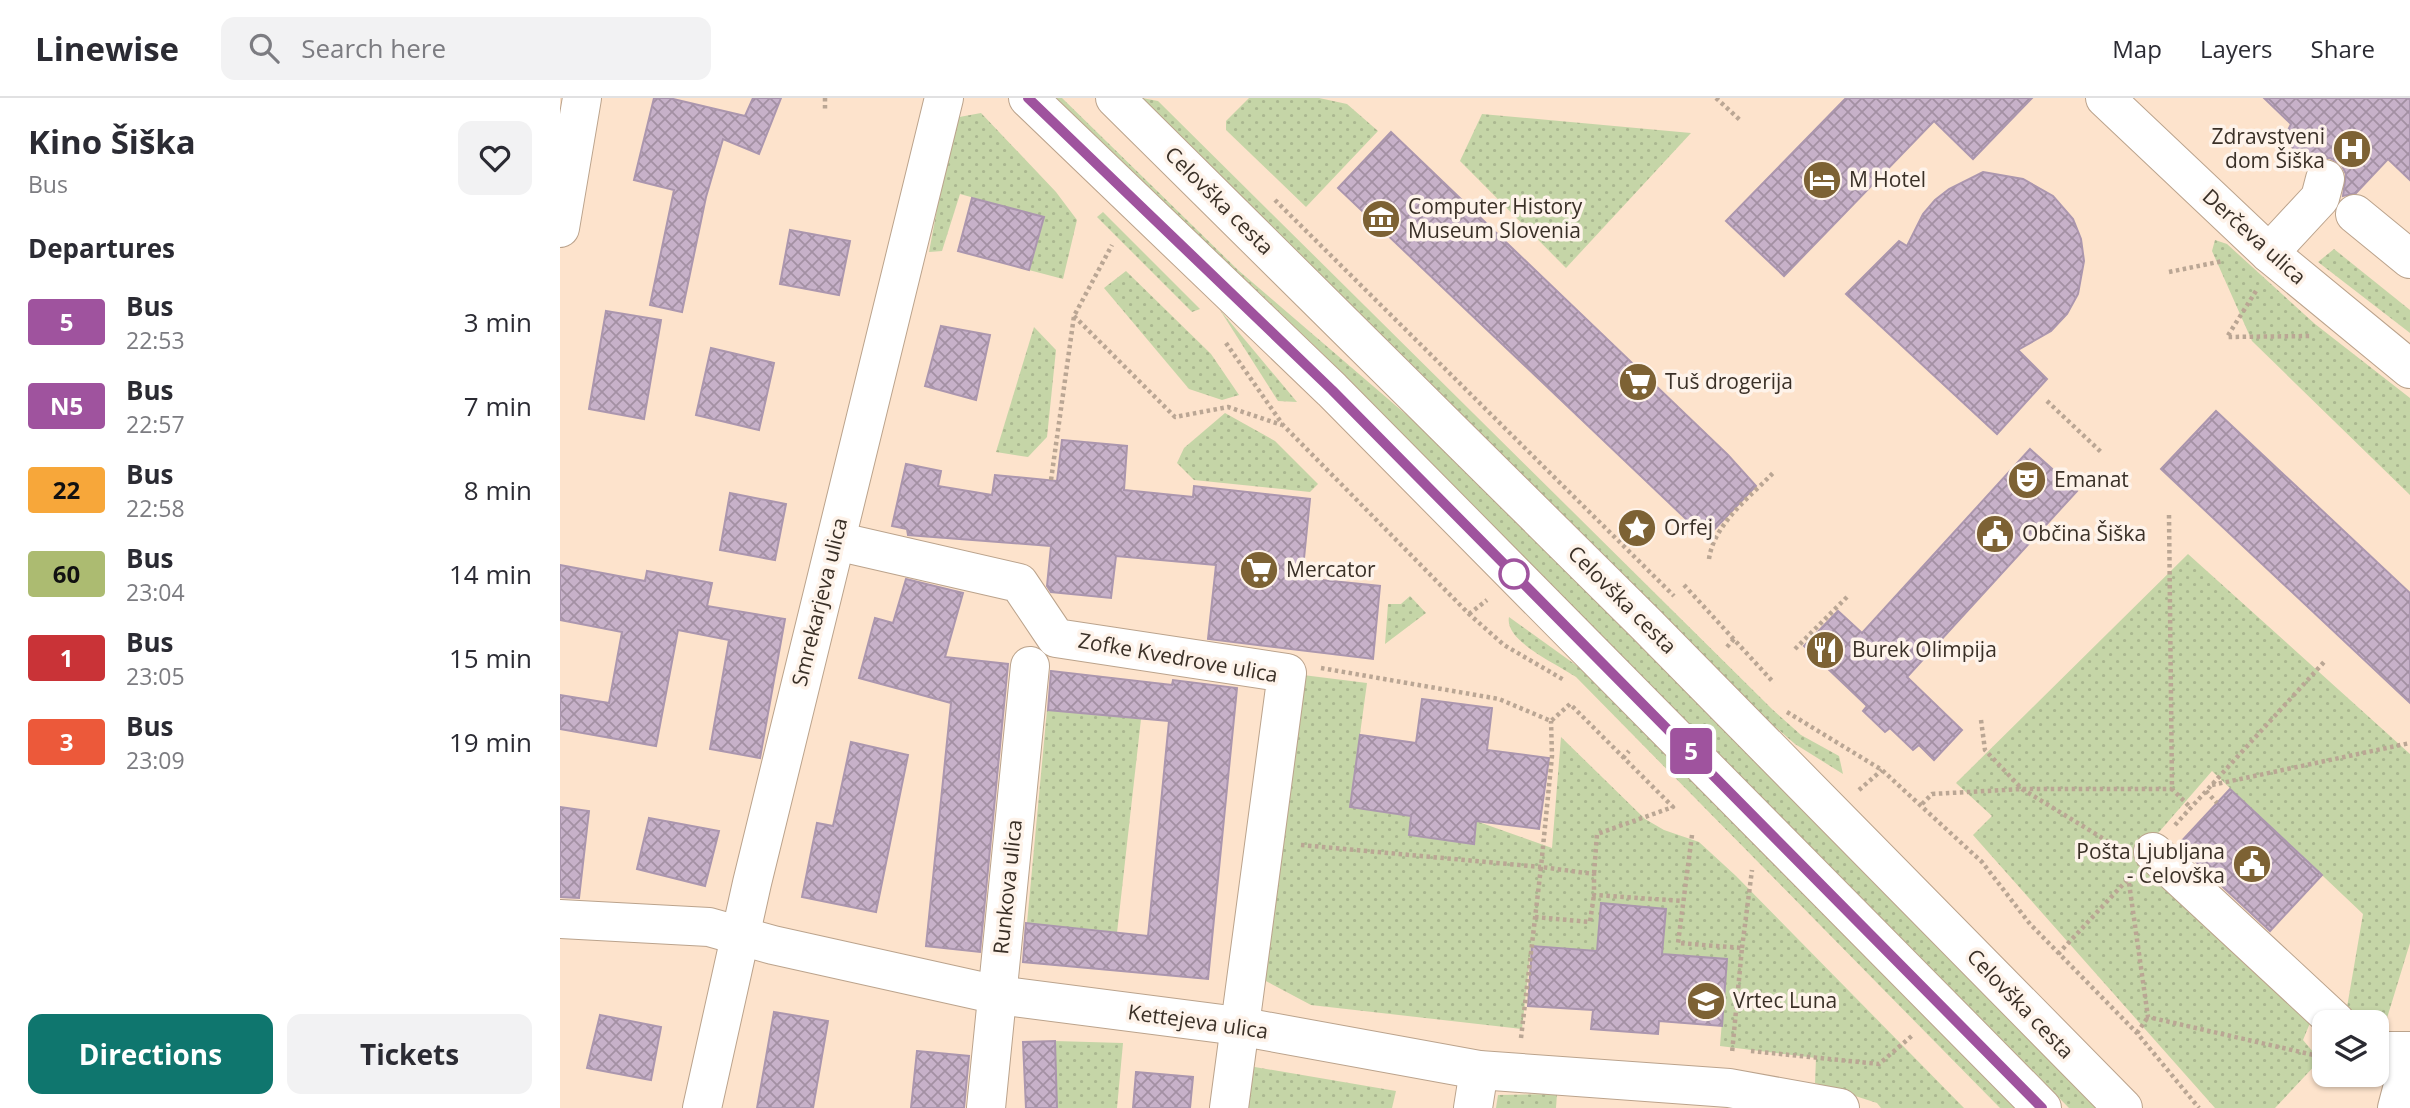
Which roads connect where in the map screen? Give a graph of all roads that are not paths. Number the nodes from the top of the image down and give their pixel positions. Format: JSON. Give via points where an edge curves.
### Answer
{"nodes":[{"id":1,"x":582,"y":98,"type":"edge"},
{"id":2,"x":944,"y":98,"type":"edge"},
{"id":3,"x":1027,"y":98,"type":"edge"},
{"id":4,"x":1115,"y":98,"type":"edge"},
{"id":5,"x":2105,"y":98,"type":"edge"},
{"id":6,"x":2325,"y":179,"type":"dead end"},
{"id":7,"x":2356,"y":214,"type":"dead end"},
{"id":8,"x":560,"y":228,"type":"edge"},
{"id":9,"x":2410,"y":259,"type":"edge"},
{"id":10,"x":2255,"y":264,"type":"junction"},
{"id":11,"x":2410,"y":369,"type":"edge"},
{"id":12,"x":835,"y":541,"type":"junction"},
{"id":13,"x":1030,"y":666,"type":"dead end"},
{"id":14,"x":2142,"y":864,"type":"road end"},
{"id":15,"x":560,"y":919,"type":"edge"},
{"id":16,"x":740,"y":936,"type":"junction"},
{"id":17,"x":998,"y":995,"type":"junction"},
{"id":18,"x":2321,"y":1010,"type":"edge"},
{"id":19,"x":1238,"y":1026,"type":"junction"},
{"id":20,"x":2389,"y":1051,"type":"edge"},
{"id":21,"x":2410,"y":1051,"type":"edge"},
{"id":22,"x":2410,"y":1059,"type":"edge"},
{"id":23,"x":1498,"y":1072,"type":"junction"},
{"id":24,"x":1666,"y":1096,"type":"edge"},
{"id":25,"x":702,"y":1108,"type":"edge"},
{"id":26,"x":986,"y":1108,"type":"edge"},
{"id":27,"x":1229,"y":1108,"type":"edge"},
{"id":28,"x":1473,"y":1108,"type":"edge"},
{"id":29,"x":1840,"y":1108,"type":"edge"},
{"id":30,"x":2042,"y":1108,"type":"edge"},
{"id":31,"x":2123,"y":1108,"type":"edge"},
{"id":32,"x":2397,"y":1108,"type":"edge"}],
"edges":[{"from":1,"to":8,"type":"street"},
{"from":2,"to":12,"type":"street","name":"Smrekarjeva ulica"},
{"from":3,"to":30,"type":"street","via":[[1332,390]]},
{"from":4,"to":31,"type":"street","name":"Celovška cesta","via":[[1748,727]]},
{"from":5,"to":10,"type":"street","name":"Derčeva ulica"},
{"from":6,"to":10,"type":"street","via":[[2320,198]]},
{"from":7,"to":9,"type":"street"},
{"from":10,"to":11,"type":"street","name":"Derčeva ulica"},
{"from":12,"to":16,"type":"street","name":"Smrekarjeva ulica"},
{"from":12,"to":19,"type":"street","name":"Zofke Kvedrove ulica","via":[[1020,583],[1056,638],[1287,673]]},
{"from":13,"to":17,"type":"street","name":"Runkova ulica"},
{"from":14,"to":18,"type":"street"},
{"from":15,"to":16,"type":"street","name":"Kettejeva ulica","via":[[709,927]]},
{"from":16,"to":17,"type":"street","name":"Kettejeva ulica"},
{"from":16,"to":25,"type":"street","name":"Smrekarjeva ulica"},
{"from":17,"to":19,"type":"street","name":"Kettejeva ulica"},
{"from":17,"to":26,"type":"street","name":"Runkova ulica"},
{"from":19,"to":23,"type":"street","name":"Kettejeva ulica"},
{"from":19,"to":27,"type":"street","name":"Zofke Kvedrove ulica"},
{"from":20,"to":21,"type":"street"},
{"from":22,"to":32,"type":"street"},
{"from":23,"to":24,"type":"street","name":"Kettejeva ulica"},
{"from":23,"to":28,"type":"street"},
{"from":24,"to":29,"type":"street","name":"Kettejeva ulica","via":[[1729,1088]]}]}
